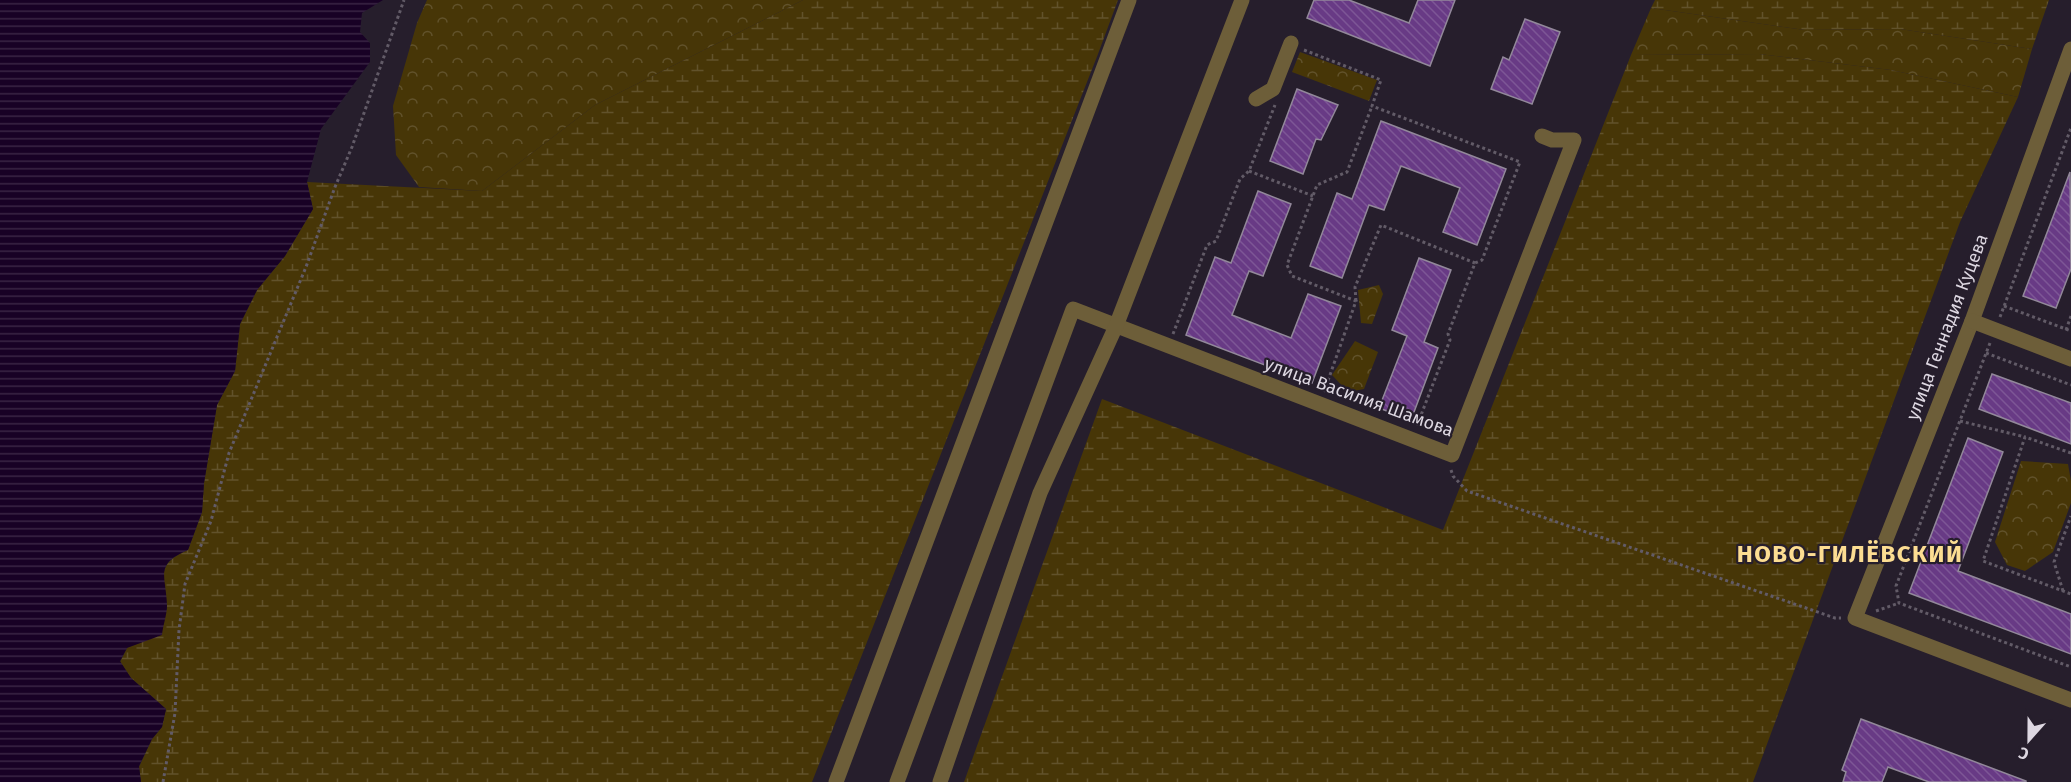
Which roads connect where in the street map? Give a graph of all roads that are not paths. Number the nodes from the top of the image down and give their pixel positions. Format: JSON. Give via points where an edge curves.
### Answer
{"nodes":[{"id":1,"x":1129,"y":0,"type":"edge"},
{"id":2,"x":1242,"y":0,"type":"edge"},
{"id":3,"x":1294,"y":45,"type":"road end"},
{"id":4,"x":2071,"y":50,"type":"edge"},
{"id":5,"x":1257,"y":99,"type":"dead end"},
{"id":6,"x":1542,"y":136,"type":"dead end"},
{"id":7,"x":1972,"y":321,"type":"junction"},
{"id":8,"x":1116,"y":326,"type":"junction"},
{"id":9,"x":2071,"y":359,"type":"edge"},
{"id":10,"x":2071,"y":700,"type":"edge"},
{"id":11,"x":836,"y":782,"type":"edge"},
{"id":12,"x":897,"y":782,"type":"edge"},
{"id":13,"x":940,"y":782,"type":"edge"}],
"edges":[{"from":1,"to":11,"type":"street"},
{"from":2,"to":8,"type":"street"},
{"from":3,"to":5,"type":"street","via":[[1273,89]]},
{"from":4,"to":7,"type":"street","name":"улица Геннадия Куцева"},
{"from":6,"to":8,"type":"street","name":"улица Василия Шамова","via":[[1574,140],[1452,455]]},
{"from":7,"to":9,"type":"street"},
{"from":7,"to":10,"type":"street","name":"улица Геннадия Куцева","via":[[1855,618]]},
{"from":8,"to":12,"type":"street","name":"улица Василия Шамова","via":[[1073,309]]},
{"from":8,"to":13,"type":"street","via":[[1040,492]]}]}
